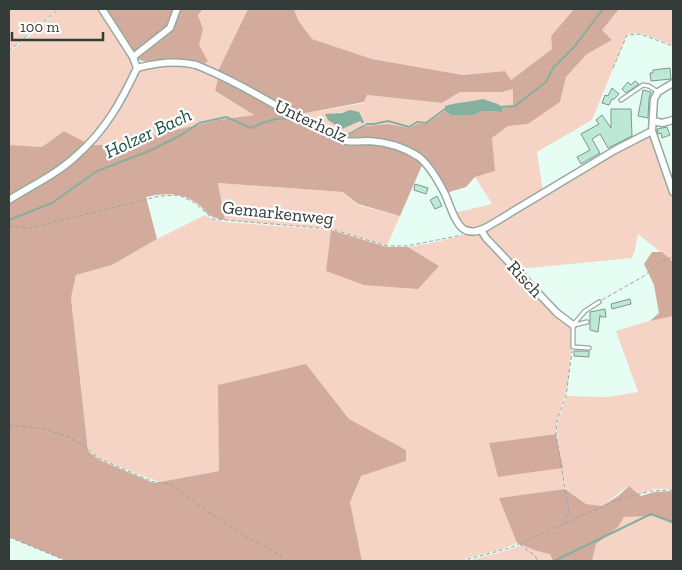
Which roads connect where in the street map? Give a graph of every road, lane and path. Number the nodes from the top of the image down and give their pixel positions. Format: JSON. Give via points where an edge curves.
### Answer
{"nodes":[{"id":1,"x":59,"y":9,"type":"edge"},
{"id":2,"x":102,"y":9,"type":"edge"},
{"id":3,"x":176,"y":9,"type":"edge"},
{"id":4,"x":673,"y":46,"type":"edge"},
{"id":5,"x":9,"y":51,"type":"edge"},
{"id":6,"x":133,"y":57,"type":"junction"},
{"id":7,"x":137,"y":68,"type":"junction"},
{"id":8,"x":613,"y":68,"type":"dead end"},
{"id":9,"x":673,"y":83,"type":"edge"},
{"id":10,"x":658,"y":92,"type":"junction"},
{"id":11,"x":622,"y":100,"type":"dead end"},
{"id":12,"x":673,"y":120,"type":"edge"},
{"id":13,"x":652,"y":121,"type":"junction"},
{"id":14,"x":652,"y":131,"type":"junction"},
{"id":15,"x":673,"y":192,"type":"edge"},
{"id":16,"x":9,"y":200,"type":"edge"},
{"id":17,"x":9,"y":226,"type":"edge"},
{"id":18,"x":465,"y":230,"type":"junction"},
{"id":19,"x":481,"y":230,"type":"junction"},
{"id":20,"x":673,"y":257,"type":"edge"},
{"id":21,"x":599,"y":302,"type":"joint"},
{"id":22,"x":588,"y":322,"type":"dead end"},
{"id":23,"x":573,"y":325,"type":"junction"},
{"id":24,"x":573,"y":347,"type":"junction"},
{"id":25,"x":590,"y":348,"type":"dead end"},
{"id":26,"x":9,"y":424,"type":"edge"},
{"id":27,"x":673,"y":490,"type":"edge"},
{"id":28,"x":561,"y":525,"type":"junction"},
{"id":29,"x":9,"y":537,"type":"edge"},
{"id":30,"x":520,"y":543,"type":"junction"},
{"id":31,"x":67,"y":561,"type":"edge"},
{"id":32,"x":283,"y":561,"type":"edge"},
{"id":33,"x":461,"y":561,"type":"edge"},
{"id":34,"x":538,"y":561,"type":"edge"}],
"edges":[{"from":1,"to":5,"type":"path"},
{"from":2,"to":6,"type":"street"},
{"from":3,"to":6,"type":"street","via":[[170,28]]},
{"from":4,"to":8,"type":"path","via":[[640,34],[627,35]]},
{"from":6,"to":7,"type":"street"},
{"from":7,"to":16,"type":"street","via":[[115,112],[76,156]]},
{"from":7,"to":18,"type":"street","name":"Unterholz","via":[[182,62],[196,65],[344,141],[378,142],[414,154],[424,161],[435,177],[454,219]]},
{"from":9,"to":10,"type":"street"},
{"from":10,"to":11,"type":"lane","via":[[643,85]]},
{"from":10,"to":13,"type":"street"},
{"from":12,"to":13,"type":"street"},
{"from":13,"to":14,"type":"street"},
{"from":14,"to":15,"type":"street"},
{"from":14,"to":19,"type":"street"},
{"from":17,"to":18,"type":"path","name":"Gemarkenweg","via":[[30,228],[160,196],[179,195],[195,203],[212,219],[331,229],[387,246],[435,241],[458,236]]},
{"from":18,"to":19,"type":"street"},
{"from":19,"to":23,"type":"street","name":"Risch","via":[[549,305]]},
{"from":20,"to":21,"type":"path","via":[[661,261],[644,276]]},
{"from":21,"to":23,"type":"lane","via":[[585,310]]},
{"from":22,"to":23,"type":"lane"},
{"from":23,"to":24,"type":"lane"},
{"from":24,"to":25,"type":"lane"},
{"from":24,"to":28,"type":"path","via":[[566,396],[557,420],[556,434],[569,512]]},
{"from":26,"to":32,"type":"path","via":[[41,428],[69,437],[100,460],[154,482],[171,484],[219,519],[280,555]]},
{"from":27,"to":28,"type":"path","via":[[655,490],[617,500]]},
{"from":28,"to":30,"type":"path"},
{"from":29,"to":31,"type":"path"},
{"from":30,"to":33,"type":"path"},
{"from":30,"to":34,"type":"path"}]}
